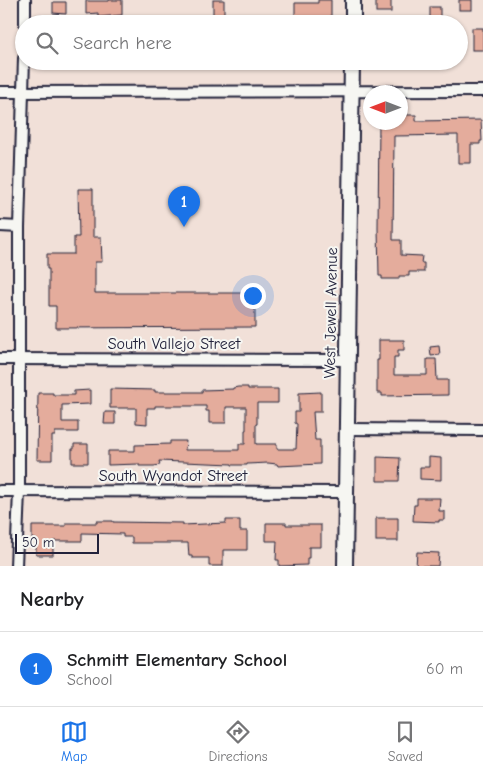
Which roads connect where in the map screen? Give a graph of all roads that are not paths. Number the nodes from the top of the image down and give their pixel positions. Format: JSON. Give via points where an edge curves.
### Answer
{"nodes":[{"id":1,"x":25,"y":0,"type":"edge"},
{"id":2,"x":353,"y":0,"type":"edge"},
{"id":3,"x":24,"y":15,"type":"edge"},
{"id":4,"x":352,"y":15,"type":"edge"},
{"id":5,"x":24,"y":70,"type":"edge"},
{"id":6,"x":352,"y":70,"type":"edge"},
{"id":7,"x":483,"y":91,"type":"edge"},
{"id":8,"x":0,"y":92,"type":"edge"},
{"id":9,"x":351,"y":92,"type":"junction"},
{"id":10,"x":23,"y":93,"type":"junction"},
{"id":11,"x":0,"y":226,"type":"edge"},
{"id":12,"x":19,"y":227,"type":"junction"},
{"id":13,"x":0,"y":359,"type":"edge"},
{"id":14,"x":19,"y":359,"type":"junction"},
{"id":15,"x":348,"y":360,"type":"junction"},
{"id":16,"x":346,"y":430,"type":"junction"},
{"id":17,"x":483,"y":430,"type":"edge"},
{"id":18,"x":0,"y":491,"type":"edge"},
{"id":19,"x":19,"y":491,"type":"junction"},
{"id":20,"x":345,"y":492,"type":"junction"},
{"id":21,"x":16,"y":566,"type":"edge"},
{"id":22,"x":345,"y":566,"type":"edge"}],
"edges":[{"from":1,"to":3,"type":"street"},
{"from":2,"to":4,"type":"street"},
{"from":5,"to":10,"type":"street"},
{"from":6,"to":9,"type":"street","name":"West Jewell Avenue"},
{"from":7,"to":9,"type":"street"},
{"from":8,"to":10,"type":"street"},
{"from":9,"to":10,"type":"street"},
{"from":9,"to":15,"type":"street","name":"West Jewell Avenue"},
{"from":10,"to":12,"type":"street"},
{"from":11,"to":12,"type":"street"},
{"from":12,"to":14,"type":"street"},
{"from":13,"to":14,"type":"street","name":"South Vallejo Street"},
{"from":14,"to":15,"type":"street","name":"South Vallejo Street"},
{"from":14,"to":19,"type":"street"},
{"from":15,"to":16,"type":"street","name":"West Jewell Avenue"},
{"from":16,"to":17,"type":"street"},
{"from":16,"to":20,"type":"street","name":"West Jewell Avenue"},
{"from":18,"to":19,"type":"street","name":"South Wyandot Street"},
{"from":19,"to":20,"type":"street","name":"South Wyandot Street"},
{"from":19,"to":21,"type":"street"},
{"from":20,"to":22,"type":"street","name":"West Jewell Avenue"}]}
